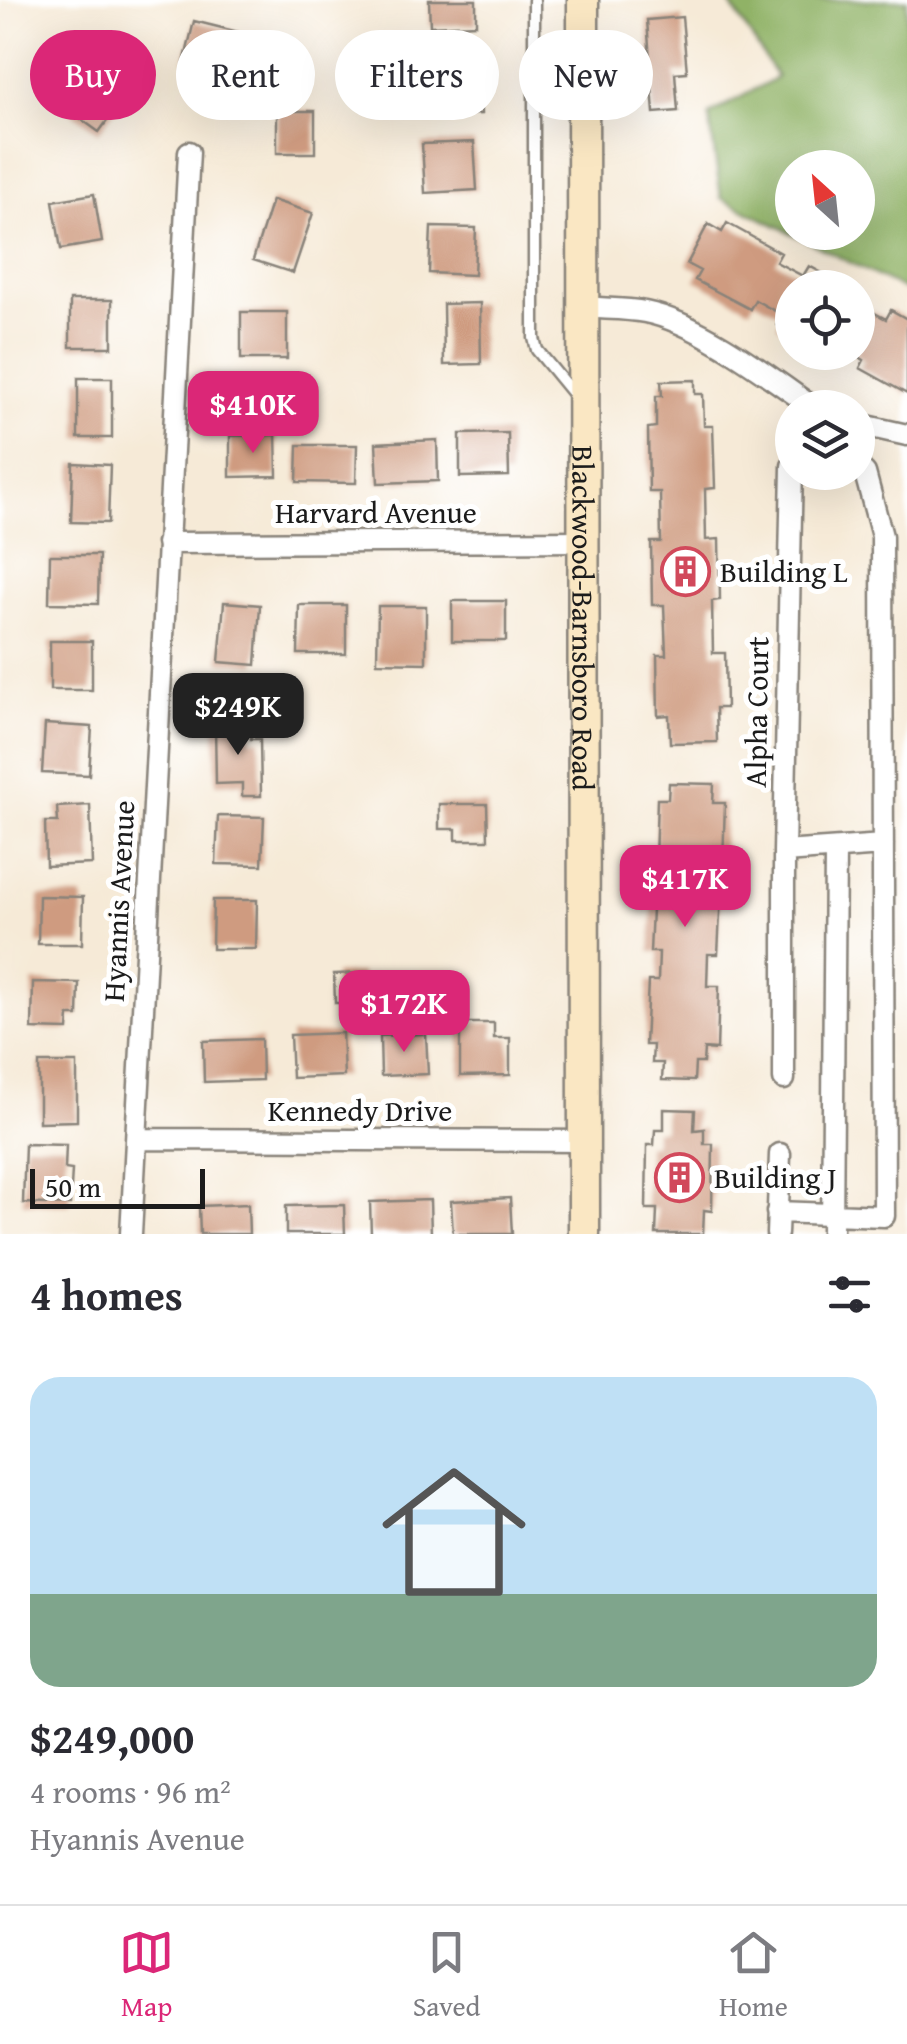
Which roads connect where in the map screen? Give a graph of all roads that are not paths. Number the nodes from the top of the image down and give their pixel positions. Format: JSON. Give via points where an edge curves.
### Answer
{"nodes":[{"id":1,"x":534,"y":0,"type":"edge"},
{"id":2,"x":583,"y":0,"type":"edge"},
{"id":3,"x":189,"y":152,"type":"dead end"},
{"id":4,"x":582,"y":307,"type":"junction"},
{"id":5,"x":789,"y":390,"type":"edge"},
{"id":6,"x":583,"y":408,"type":"junction"},
{"id":7,"x":875,"y":428,"type":"edge"},
{"id":8,"x":907,"y":435,"type":"edge"},
{"id":9,"x":792,"y":490,"type":"edge"},
{"id":10,"x":870,"y":490,"type":"edge"},
{"id":11,"x":584,"y":540,"type":"junction"},
{"id":12,"x":167,"y":542,"type":"junction"},
{"id":13,"x":884,"y":844,"type":"junction"},
{"id":14,"x":835,"y":850,"type":"junction"},
{"id":15,"x":784,"y":852,"type":"junction"},
{"id":16,"x":784,"y":1078,"type":"dead end"},
{"id":17,"x":136,"y":1139,"type":"junction"},
{"id":18,"x":584,"y":1141,"type":"junction"},
{"id":19,"x":780,"y":1154,"type":"dead end"},
{"id":20,"x":777,"y":1223,"type":"edge"},
{"id":21,"x":833,"y":1224,"type":"edge"},
{"id":22,"x":131,"y":1234,"type":"edge"},
{"id":23,"x":584,"y":1234,"type":"edge"}],
"edges":[{"from":1,"to":6,"type":"lane","via":[[534,338]]},
{"from":2,"to":4,"type":"main road","name":"Blackwood-Barnsboro Road"},
{"from":3,"to":12,"type":"street","name":"Hyannis Avenue"},
{"from":4,"to":5,"type":"street","via":[[646,312],[672,322],[738,354]]},
{"from":4,"to":6,"type":"main road","name":"Blackwood-Barnsboro Road"},
{"from":6,"to":11,"type":"main road","name":"Blackwood-Barnsboro Road"},
{"from":7,"to":8,"type":"street"},
{"from":9,"to":15,"type":"street","name":"Alpha Court"},
{"from":10,"to":13,"type":"street","via":[[882,536]]},
{"from":11,"to":12,"type":"street","name":"Harvard Avenue"},
{"from":11,"to":18,"type":"main road","name":"Blackwood-Barnsboro Road"},
{"from":12,"to":17,"type":"street","name":"Hyannis Avenue"},
{"from":13,"to":14,"type":"street"},
{"from":13,"to":21,"type":"street","via":[[884,1216]]},
{"from":14,"to":15,"type":"street"},
{"from":14,"to":21,"type":"street"},
{"from":15,"to":16,"type":"street","name":"Alpha Court"},
{"from":17,"to":18,"type":"street","name":"Kennedy Drive"},
{"from":17,"to":22,"type":"street","name":"Hyannis Avenue"},
{"from":18,"to":23,"type":"main road","name":"Blackwood-Barnsboro Road"},
{"from":19,"to":20,"type":"street"},
{"from":20,"to":21,"type":"street"}]}
